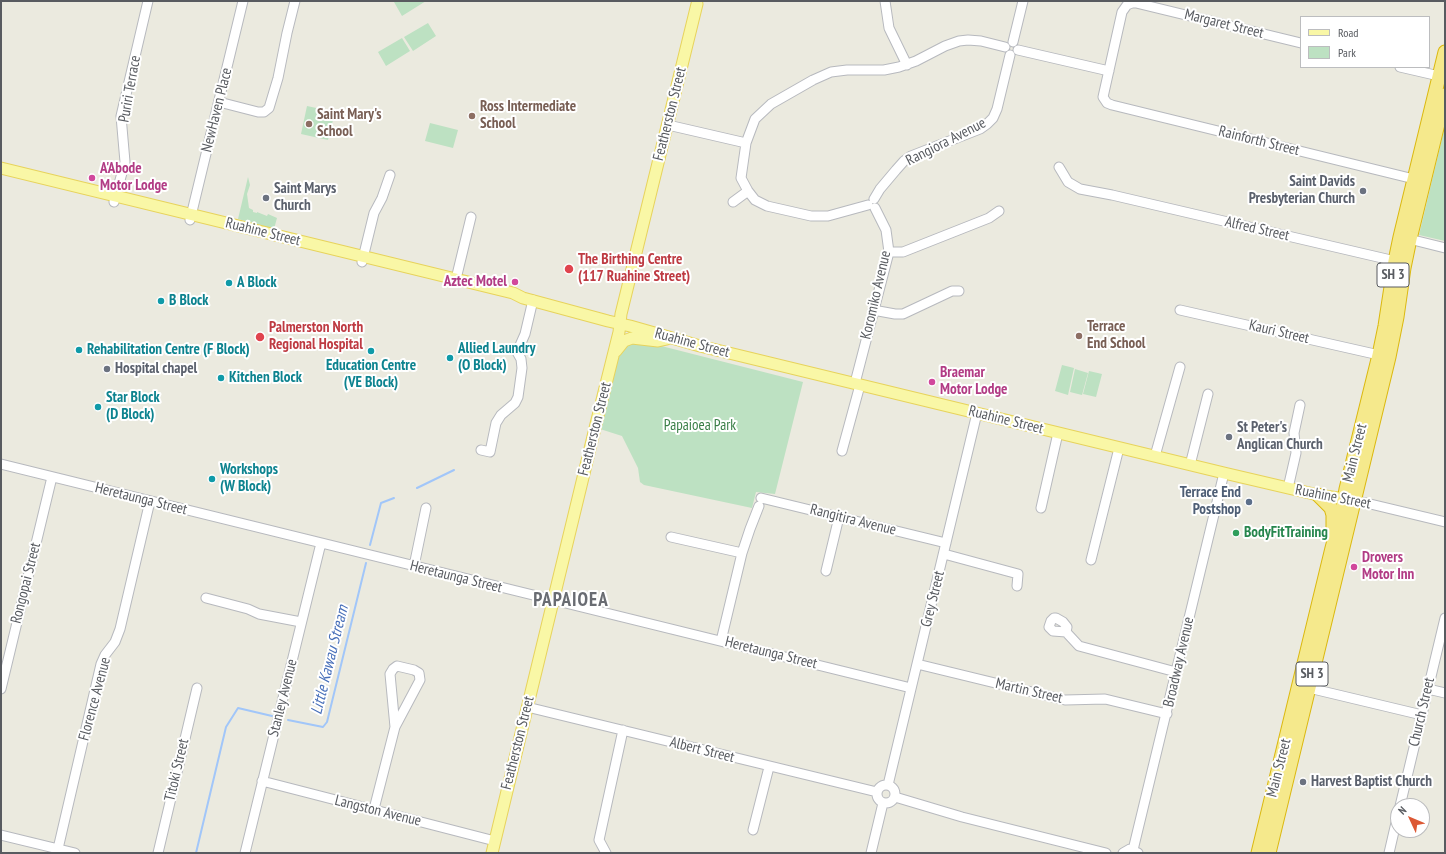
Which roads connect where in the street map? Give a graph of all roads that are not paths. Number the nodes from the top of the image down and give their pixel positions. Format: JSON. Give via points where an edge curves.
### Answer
{"nodes":[{"id":1,"x":148,"y":1,"type":"edge"},
{"id":2,"x":243,"y":1,"type":"edge"},
{"id":3,"x":295,"y":1,"type":"edge"},
{"id":4,"x":885,"y":1,"type":"edge"},
{"id":5,"x":1023,"y":1,"type":"edge"},
{"id":6,"x":697,"y":2,"type":"edge"},
{"id":7,"x":1300,"y":43,"type":"edge"},
{"id":8,"x":1012,"y":49,"type":"junction"},
{"id":9,"x":1445,"y":52,"type":"edge"},
{"id":10,"x":907,"y":65,"type":"junction"},
{"id":11,"x":1404,"y":68,"type":"edge"},
{"id":12,"x":1109,"y":71,"type":"junction"},
{"id":13,"x":1439,"y":76,"type":"junction"},
{"id":14,"x":1445,"y":95,"type":"edge"},
{"id":15,"x":1104,"y":101,"type":"joint"},
{"id":16,"x":219,"y":102,"type":"junction"},
{"id":17,"x":668,"y":125,"type":"junction"},
{"id":18,"x":746,"y":143,"type":"junction"},
{"id":19,"x":1058,"y":167,"type":"dead end"},
{"id":20,"x":1,"y":168,"type":"edge"},
{"id":21,"x":1,"y":174,"type":"edge"},
{"id":22,"x":390,"y":175,"type":"dead end"},
{"id":23,"x":1414,"y":179,"type":"junction"},
{"id":24,"x":748,"y":191,"type":"junction"},
{"id":25,"x":115,"y":199,"type":"junction"},
{"id":26,"x":733,"y":202,"type":"dead end"},
{"id":27,"x":872,"y":204,"type":"junction"},
{"id":28,"x":999,"y":212,"type":"dead end"},
{"id":29,"x":191,"y":217,"type":"junction"},
{"id":30,"x":471,"y":217,"type":"dead end"},
{"id":31,"x":1405,"y":238,"type":"junction"},
{"id":32,"x":1445,"y":248,"type":"edge"},
{"id":33,"x":889,"y":252,"type":"junction"},
{"id":34,"x":363,"y":259,"type":"junction"},
{"id":35,"x":1395,"y":262,"type":"junction"},
{"id":36,"x":456,"y":279,"type":"junction"},
{"id":37,"x":959,"y":291,"type":"dead end"},
{"id":38,"x":528,"y":299,"type":"junction"},
{"id":39,"x":873,"y":310,"type":"junction"},
{"id":40,"x":1180,"y":310,"type":"dead end"},
{"id":41,"x":619,"y":323,"type":"junction"},
{"id":42,"x":674,"y":338,"type":"junction"},
{"id":43,"x":614,"y":353,"type":"junction"},
{"id":44,"x":1379,"y":355,"type":"junction"},
{"id":45,"x":1180,"y":367,"type":"dead end"},
{"id":46,"x":857,"y":384,"type":"junction"},
{"id":47,"x":1208,"y":394,"type":"dead end"},
{"id":48,"x":1300,"y":405,"type":"dead end"},
{"id":49,"x":977,"y":413,"type":"junction"},
{"id":50,"x":1058,"y":433,"type":"junction"},
{"id":51,"x":1119,"y":448,"type":"junction"},
{"id":52,"x":481,"y":450,"type":"dead end"},
{"id":53,"x":842,"y":451,"type":"dead end"},
{"id":54,"x":1155,"y":456,"type":"junction"},
{"id":55,"x":1,"y":464,"type":"edge"},
{"id":56,"x":1190,"y":465,"type":"junction"},
{"id":57,"x":1224,"y":473,"type":"junction"},
{"id":58,"x":52,"y":477,"type":"junction"},
{"id":59,"x":1288,"y":488,"type":"junction"},
{"id":60,"x":1318,"y":495,"type":"junction"},
{"id":61,"x":1349,"y":500,"type":"junction"},
{"id":62,"x":150,"y":501,"type":"junction"},
{"id":63,"x":426,"y":508,"type":"dead end"},
{"id":64,"x":1041,"y":508,"type":"dead end"},
{"id":65,"x":840,"y":517,"type":"junction"},
{"id":66,"x":1445,"y":522,"type":"edge"},
{"id":67,"x":672,"y":537,"type":"dead end"},
{"id":68,"x":946,"y":543,"type":"junction"},
{"id":69,"x":321,"y":544,"type":"junction"},
{"id":70,"x":1332,"y":548,"type":"junction"},
{"id":71,"x":742,"y":553,"type":"junction"},
{"id":72,"x":944,"y":554,"type":"junction"},
{"id":73,"x":1091,"y":560,"type":"dead end"},
{"id":74,"x":414,"y":566,"type":"junction"},
{"id":75,"x":826,"y":571,"type":"dead end"},
{"id":76,"x":1017,"y":586,"type":"dead end"},
{"id":77,"x":206,"y":598,"type":"dead end"},
{"id":78,"x":553,"y":600,"type":"junction"},
{"id":79,"x":1445,"y":618,"type":"edge"},
{"id":80,"x":302,"y":622,"type":"junction"},
{"id":81,"x":1066,"y":632,"type":"dead end"},
{"id":82,"x":1443,"y":636,"type":"edge"},
{"id":83,"x":722,"y":641,"type":"junction"},
{"id":84,"x":917,"y":664,"type":"junction"},
{"id":85,"x":1176,"y":672,"type":"junction"},
{"id":86,"x":197,"y":688,"type":"dead end"},
{"id":87,"x":911,"y":688,"type":"junction"},
{"id":88,"x":1309,"y":688,"type":"junction"},
{"id":89,"x":1,"y":689,"type":"edge"},
{"id":90,"x":1428,"y":689,"type":"junction"},
{"id":91,"x":1445,"y":693,"type":"edge"},
{"id":92,"x":527,"y":707,"type":"junction"},
{"id":93,"x":1167,"y":714,"type":"junction"},
{"id":94,"x":1422,"y":716,"type":"junction"},
{"id":95,"x":395,"y":727,"type":"junction"},
{"id":96,"x":622,"y":730,"type":"junction"},
{"id":97,"x":769,"y":767,"type":"junction"},
{"id":98,"x":262,"y":781,"type":"junction"},
{"id":99,"x":888,"y":785,"type":"junction"},
{"id":100,"x":877,"y":792,"type":"junction"},
{"id":101,"x":895,"y":797,"type":"junction"},
{"id":102,"x":1402,"y":798,"type":"edge"},
{"id":103,"x":883,"y":803,"type":"junction"},
{"id":104,"x":374,"y":809,"type":"junction"},
{"id":105,"x":753,"y":830,"type":"dead end"},
{"id":106,"x":1,"y":835,"type":"edge"},
{"id":107,"x":1392,"y":838,"type":"edge"},
{"id":108,"x":495,"y":840,"type":"junction"},
{"id":109,"x":57,"y":851,"type":"edge"},
{"id":110,"x":1136,"y":851,"type":"edge"},
{"id":111,"x":75,"y":853,"type":"edge"},
{"id":112,"x":158,"y":853,"type":"edge"},
{"id":113,"x":245,"y":853,"type":"edge"},
{"id":114,"x":492,"y":853,"type":"edge"},
{"id":115,"x":606,"y":853,"type":"edge"},
{"id":116,"x":871,"y":853,"type":"edge"},
{"id":117,"x":1106,"y":853,"type":"edge"},
{"id":118,"x":1123,"y":853,"type":"edge"},
{"id":119,"x":1258,"y":853,"type":"edge"},
{"id":120,"x":1269,"y":853,"type":"edge"},
{"id":121,"x":1389,"y":853,"type":"edge"}],
"edges":[{"from":1,"to":25,"type":"street","name":"Puriri Terrace","via":[[122,116],[124,162]]},
{"from":2,"to":16,"type":"street","name":"NewHaven Place"},
{"from":3,"to":16,"type":"street","via":[[269,108],[264,112],[258,112]]},
{"from":4,"to":10,"type":"street","via":[[889,28]]},
{"from":5,"to":8,"type":"street","name":"Rangiora Avenue"},
{"from":6,"to":17,"type":"main road","name":"Featherston Street"},
{"from":7,"to":12,"type":"street","name":"Margaret Street","via":[[1132,3],[1122,12]]},
{"from":8,"to":10,"type":"street","via":[[981,41],[959,41]]},
{"from":8,"to":12,"type":"street"},
{"from":8,"to":27,"type":"street","name":"Rangiora Avenue","via":[[997,109],[987,124],[911,156],[880,189]]},
{"from":9,"to":13,"type":"highway","name":"Main Street","number":"SH 3"},
{"from":10,"to":18,"type":"street","via":[[884,70],[838,71],[823,75],[771,104],[755,118]]},
{"from":11,"to":13,"type":"street"},
{"from":12,"to":15,"type":"street","name":"Margaret Street","via":[[1103,93]]},
{"from":13,"to":23,"type":"highway","name":"Main Street","number":"SH 3"},
{"from":14,"to":31,"type":"highway","name":"Main Street","number":"SH 3"},
{"from":15,"to":23,"type":"street","name":"Rainforth Street"},
{"from":16,"to":29,"type":"street","name":"NewHaven Place"},
{"from":17,"to":18,"type":"street"},
{"from":17,"to":41,"type":"main road","name":"Featherston Street"},
{"from":18,"to":24,"type":"street","via":[[741,178]]},
{"from":19,"to":35,"type":"street","name":"Alfred Street","via":[[1074,187]]},
{"from":20,"to":25,"type":"main road","name":"Ruahine Street"},
{"from":21,"to":25,"type":"main road","name":"Ruahine Street"},
{"from":22,"to":34,"type":"street","via":[[374,213]]},
{"from":23,"to":31,"type":"highway","name":"Main Street","number":"SH 3"},
{"from":24,"to":26,"type":"street"},
{"from":24,"to":27,"type":"street","via":[[755,200],[767,206],[811,216],[828,216]]},
{"from":25,"to":29,"type":"main road","name":"Ruahine Street"},
{"from":27,"to":33,"type":"street","name":"Koromiko Avenue","via":[[886,230]]},
{"from":28,"to":33,"type":"street","via":[[903,252]]},
{"from":29,"to":34,"type":"main road","name":"Ruahine Street"},
{"from":30,"to":36,"type":"street"},
{"from":31,"to":32,"type":"street"},
{"from":31,"to":35,"type":"highway","name":"Main Street","number":"SH 3"},
{"from":31,"to":61,"type":"highway","name":"Main Street","number":"SH 3","via":[[1392,345]]},
{"from":33,"to":39,"type":"street","name":"Koromiko Avenue"},
{"from":34,"to":36,"type":"main road","name":"Ruahine Street"},
{"from":34,"to":38,"type":"main road","name":"Ruahine Street","via":[[512,299]]},
{"from":35,"to":44,"type":"highway","name":"Main Street","number":"SH 3"},
{"from":36,"to":38,"type":"main road","name":"Ruahine Street","via":[[514,293]]},
{"from":37,"to":39,"type":"street","via":[[952,291],[903,314]]},
{"from":38,"to":41,"type":"main road","name":"Ruahine Street"},
{"from":38,"to":52,"type":"street","via":[[525,334],[517,352],[522,368],[518,397],[496,423],[490,452]]},
{"from":39,"to":46,"type":"street","name":"Koromiko Avenue"},
{"from":40,"to":44,"type":"street","name":"Kauri Street"},
{"from":41,"to":42,"type":"main road","name":"Ruahine Street"},
{"from":41,"to":43,"type":"main road","name":"Featherston Street"},
{"from":42,"to":43,"type":"main road","via":[[658,341],[632,338],[624,341]]},
{"from":42,"to":46,"type":"main road","name":"Ruahine Street"},
{"from":43,"to":78,"type":"main road","name":"Featherston Street"},
{"from":44,"to":61,"type":"highway","name":"Main Street","number":"SH 3"},
{"from":45,"to":54,"type":"street"},
{"from":46,"to":49,"type":"main road","name":"Ruahine Street"},
{"from":46,"to":53,"type":"street","name":"Koromiko Avenue"},
{"from":47,"to":56,"type":"street"},
{"from":48,"to":59,"type":"street","via":[[1294,433],[1296,453]]},
{"from":49,"to":50,"type":"main road","name":"Ruahine Street"},
{"from":49,"to":68,"type":"street","name":"Grey Street"},
{"from":50,"to":51,"type":"main road","name":"Ruahine Street"},
{"from":50,"to":64,"type":"street"},
{"from":51,"to":54,"type":"main road","name":"Ruahine Street"},
{"from":51,"to":73,"type":"street"},
{"from":54,"to":56,"type":"main road","name":"Ruahine Street"},
{"from":55,"to":58,"type":"street","name":"Heretaunga Street"},
{"from":56,"to":57,"type":"main road","name":"Ruahine Street"},
{"from":57,"to":59,"type":"main road","name":"Ruahine Street"},
{"from":57,"to":85,"type":"street","name":"Broadway Avenue"},
{"from":58,"to":62,"type":"street","name":"Heretaunga Street"},
{"from":58,"to":89,"type":"street","name":"Rongopai Street"},
{"from":59,"to":60,"type":"main road","name":"Ruahine Street"},
{"from":60,"to":61,"type":"main road","name":"Ruahine Street"},
{"from":60,"to":70,"type":"highway","via":[[1329,505],[1333,515]]},
{"from":61,"to":66,"type":"street","name":"Ruahine Street"},
{"from":61,"to":70,"type":"highway","name":"Main Street","number":"SH 3"},
{"from":61,"to":88,"type":"highway","name":"Main Street","number":"SH 3"},
{"from":62,"to":69,"type":"street","name":"Heretaunga Street"},
{"from":62,"to":109,"type":"street","name":"Florence Avenue","via":[[120,629],[101,664]]},
{"from":63,"to":74,"type":"street"},
{"from":65,"to":68,"type":"street","name":"Rangitira Avenue"},
{"from":65,"to":71,"type":"street","name":"Rangitira Avenue","via":[[760,502]]},
{"from":65,"to":75,"type":"street"},
{"from":67,"to":71,"type":"street"},
{"from":68,"to":72,"type":"street","name":"Grey Street"},
{"from":69,"to":74,"type":"street","name":"Heretaunga Street"},
{"from":69,"to":80,"type":"street","name":"Stanley Avenue"},
{"from":70,"to":119,"type":"highway","name":"Main Street","number":"SH 3"},
{"from":71,"to":83,"type":"street"},
{"from":72,"to":76,"type":"street","via":[[1018,574]]},
{"from":72,"to":84,"type":"street","name":"Grey Street"},
{"from":74,"to":78,"type":"street","name":"Heretaunga Street"},
{"from":77,"to":80,"type":"street","via":[[259,614]]},
{"from":78,"to":83,"type":"street","name":"Heretaunga Street"},
{"from":78,"to":92,"type":"main road","name":"Featherston Street"},
{"from":79,"to":82,"type":"street","name":"Church Street"},
{"from":80,"to":98,"type":"street","name":"Stanley Avenue"},
{"from":81,"to":85,"type":"street","via":[[1079,646]]},
{"from":82,"to":90,"type":"street","name":"Church Street"},
{"from":83,"to":87,"type":"street","name":"Heretaunga Street"},
{"from":84,"to":87,"type":"street","name":"Grey Street"},
{"from":84,"to":93,"type":"street","name":"Martin Street","via":[[1065,700],[1105,699]]},
{"from":85,"to":93,"type":"street","name":"Broadway Avenue"},
{"from":86,"to":112,"type":"street","name":"Titoki Street"},
{"from":87,"to":99,"type":"street","name":"Grey Street"},
{"from":88,"to":94,"type":"street"},
{"from":88,"to":120,"type":"highway","name":"Main Street","number":"SH 3"},
{"from":90,"to":91,"type":"street"},
{"from":90,"to":94,"type":"street","name":"Church Street"},
{"from":92,"to":96,"type":"street","name":"Albert Street"},
{"from":92,"to":108,"type":"main road","name":"Featherston Street"},
{"from":93,"to":110,"type":"street","name":"Broadway Avenue"},
{"from":94,"to":102,"type":"street","name":"Church Street"},
{"from":95,"to":95,"type":"street","via":[[420,680],[419,673],[397,666],[390,674]]},
{"from":95,"to":104,"type":"street"},
{"from":96,"to":97,"type":"street","name":"Albert Street"},
{"from":96,"to":115,"type":"street","via":[[599,840]]},
{"from":97,"to":100,"type":"street","name":"Albert Street"},
{"from":97,"to":105,"type":"street"},
{"from":98,"to":104,"type":"street","name":"Langston Avenue"},
{"from":98,"to":113,"type":"street","name":"Stanley Avenue"},
{"from":99,"to":100,"type":"street","via":[[881,787]]},
{"from":99,"to":101,"type":"street","via":[[894,789]]},
{"from":100,"to":103,"type":"street","via":[[878,799]]},
{"from":101,"to":103,"type":"street","via":[[891,802]]},
{"from":101,"to":117,"type":"street","via":[[962,817]]},
{"from":103,"to":116,"type":"street"},
{"from":104,"to":108,"type":"street","name":"Langston Avenue"},
{"from":106,"to":109,"type":"street"},
{"from":107,"to":121,"type":"street"},
{"from":108,"to":114,"type":"main road","name":"Featherston Street"},
{"from":109,"to":111,"type":"street"},
{"from":110,"to":118,"type":"street","via":[[1127,850]]}]}
